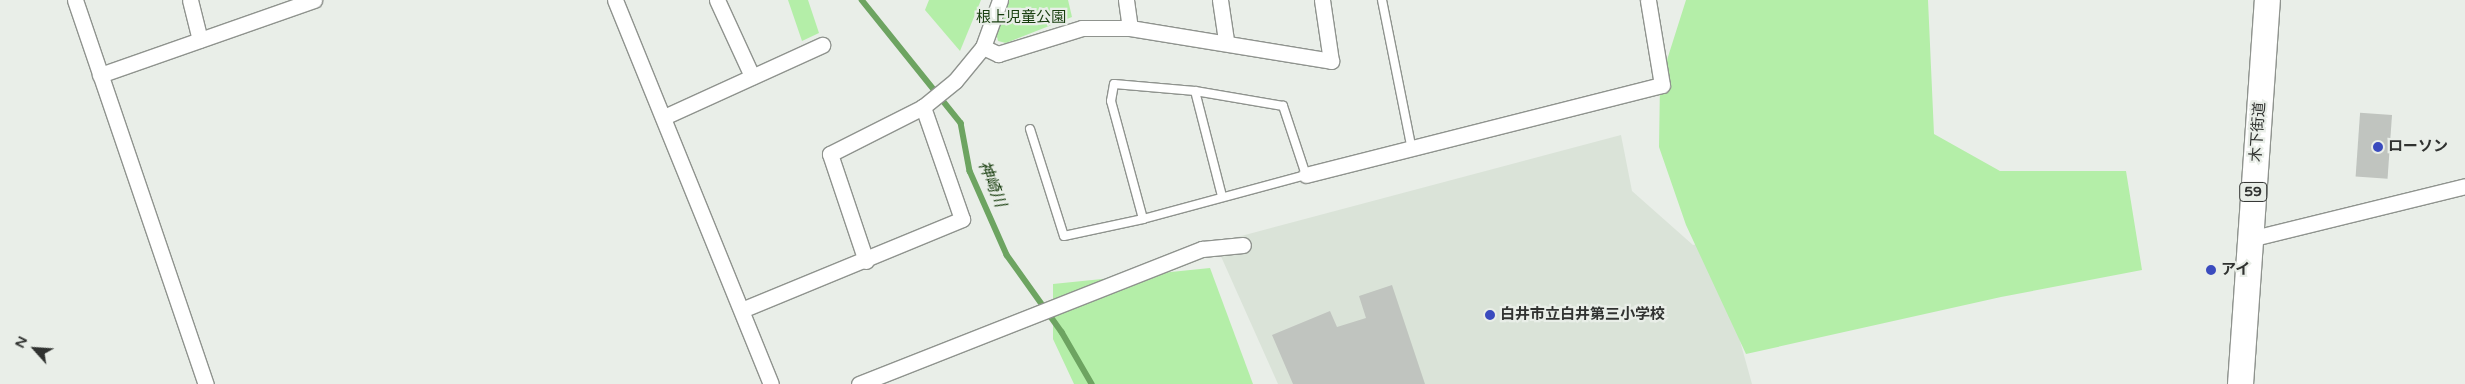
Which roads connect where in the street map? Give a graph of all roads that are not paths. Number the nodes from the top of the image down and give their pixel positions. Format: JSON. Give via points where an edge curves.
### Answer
{"nodes":[{"id":1,"x":75,"y":0,"type":"edge"},
{"id":2,"x":190,"y":0,"type":"edge"},
{"id":3,"x":314,"y":0,"type":"edge"},
{"id":4,"x":615,"y":0,"type":"edge"},
{"id":5,"x":717,"y":0,"type":"edge"},
{"id":6,"x":1000,"y":0,"type":"edge"},
{"id":7,"x":1126,"y":0,"type":"edge"},
{"id":8,"x":1220,"y":0,"type":"edge"},
{"id":9,"x":1322,"y":0,"type":"edge"},
{"id":10,"x":1382,"y":0,"type":"edge"},
{"id":11,"x":1648,"y":0,"type":"edge"},
{"id":12,"x":2267,"y":0,"type":"edge"},
{"id":13,"x":1130,"y":28,"type":"junction"},
{"id":14,"x":200,"y":40,"type":"junction"},
{"id":15,"x":1226,"y":40,"type":"junction"},
{"id":16,"x":822,"y":45,"type":"dead end"},
{"id":17,"x":983,"y":47,"type":"junction"},
{"id":18,"x":100,"y":74,"type":"junction"},
{"id":19,"x":752,"y":76,"type":"junction"},
{"id":20,"x":1194,"y":91,"type":"junction"},
{"id":21,"x":923,"y":107,"type":"junction"},
{"id":22,"x":664,"y":116,"type":"junction"},
{"id":23,"x":1030,"y":129,"type":"dead end"},
{"id":24,"x":1411,"y":146,"type":"junction"},
{"id":25,"x":1306,"y":175,"type":"junction"},
{"id":26,"x":2465,"y":186,"type":"edge"},
{"id":27,"x":1222,"y":196,"type":"junction"},
{"id":28,"x":1143,"y":219,"type":"junction"},
{"id":29,"x":2250,"y":239,"type":"junction"},
{"id":30,"x":1243,"y":244,"type":"dead end"},
{"id":31,"x":866,"y":261,"type":"junction"},
{"id":32,"x":744,"y":309,"type":"junction"},
{"id":33,"x":206,"y":384,"type":"edge"},
{"id":34,"x":771,"y":384,"type":"edge"},
{"id":35,"x":859,"y":384,"type":"edge"},
{"id":36,"x":2240,"y":384,"type":"edge"}],
"edges":[{"from":1,"to":18,"type":"street"},
{"from":2,"to":14,"type":"street"},
{"from":3,"to":14,"type":"street"},
{"from":4,"to":22,"type":"street"},
{"from":5,"to":19,"type":"street"},
{"from":6,"to":17,"type":"street"},
{"from":7,"to":13,"type":"street"},
{"from":8,"to":15,"type":"street"},
{"from":9,"to":15,"type":"street","via":[[1330,61]]},
{"from":10,"to":24,"type":"lane"},
{"from":11,"to":24,"type":"street","via":[[1662,85]]},
{"from":12,"to":29,"type":"main road","name":"木下街道","number":"59"},
{"from":13,"to":15,"type":"street"},
{"from":13,"to":17,"type":"street","via":[[1082,28],[998,54]]},
{"from":14,"to":18,"type":"street"},
{"from":16,"to":19,"type":"street"},
{"from":17,"to":21,"type":"street","via":[[955,81]]},
{"from":18,"to":33,"type":"street"},
{"from":19,"to":22,"type":"street"},
{"from":20,"to":25,"type":"lane","via":[[1283,106]]},
{"from":20,"to":27,"type":"lane"},
{"from":20,"to":28,"type":"lane","via":[[1114,84],[1111,100]]},
{"from":21,"to":31,"type":"street","via":[[830,154]]},
{"from":21,"to":31,"type":"street","via":[[962,219]]},
{"from":22,"to":32,"type":"street"},
{"from":23,"to":28,"type":"lane","via":[[1064,236]]},
{"from":24,"to":25,"type":"street"},
{"from":25,"to":27,"type":"lane"},
{"from":26,"to":29,"type":"street"},
{"from":27,"to":28,"type":"lane"},
{"from":29,"to":36,"type":"main road","name":"木下街道","number":"59"},
{"from":30,"to":35,"type":"street","via":[[1202,249]]},
{"from":31,"to":32,"type":"street"},
{"from":32,"to":34,"type":"street"}]}
